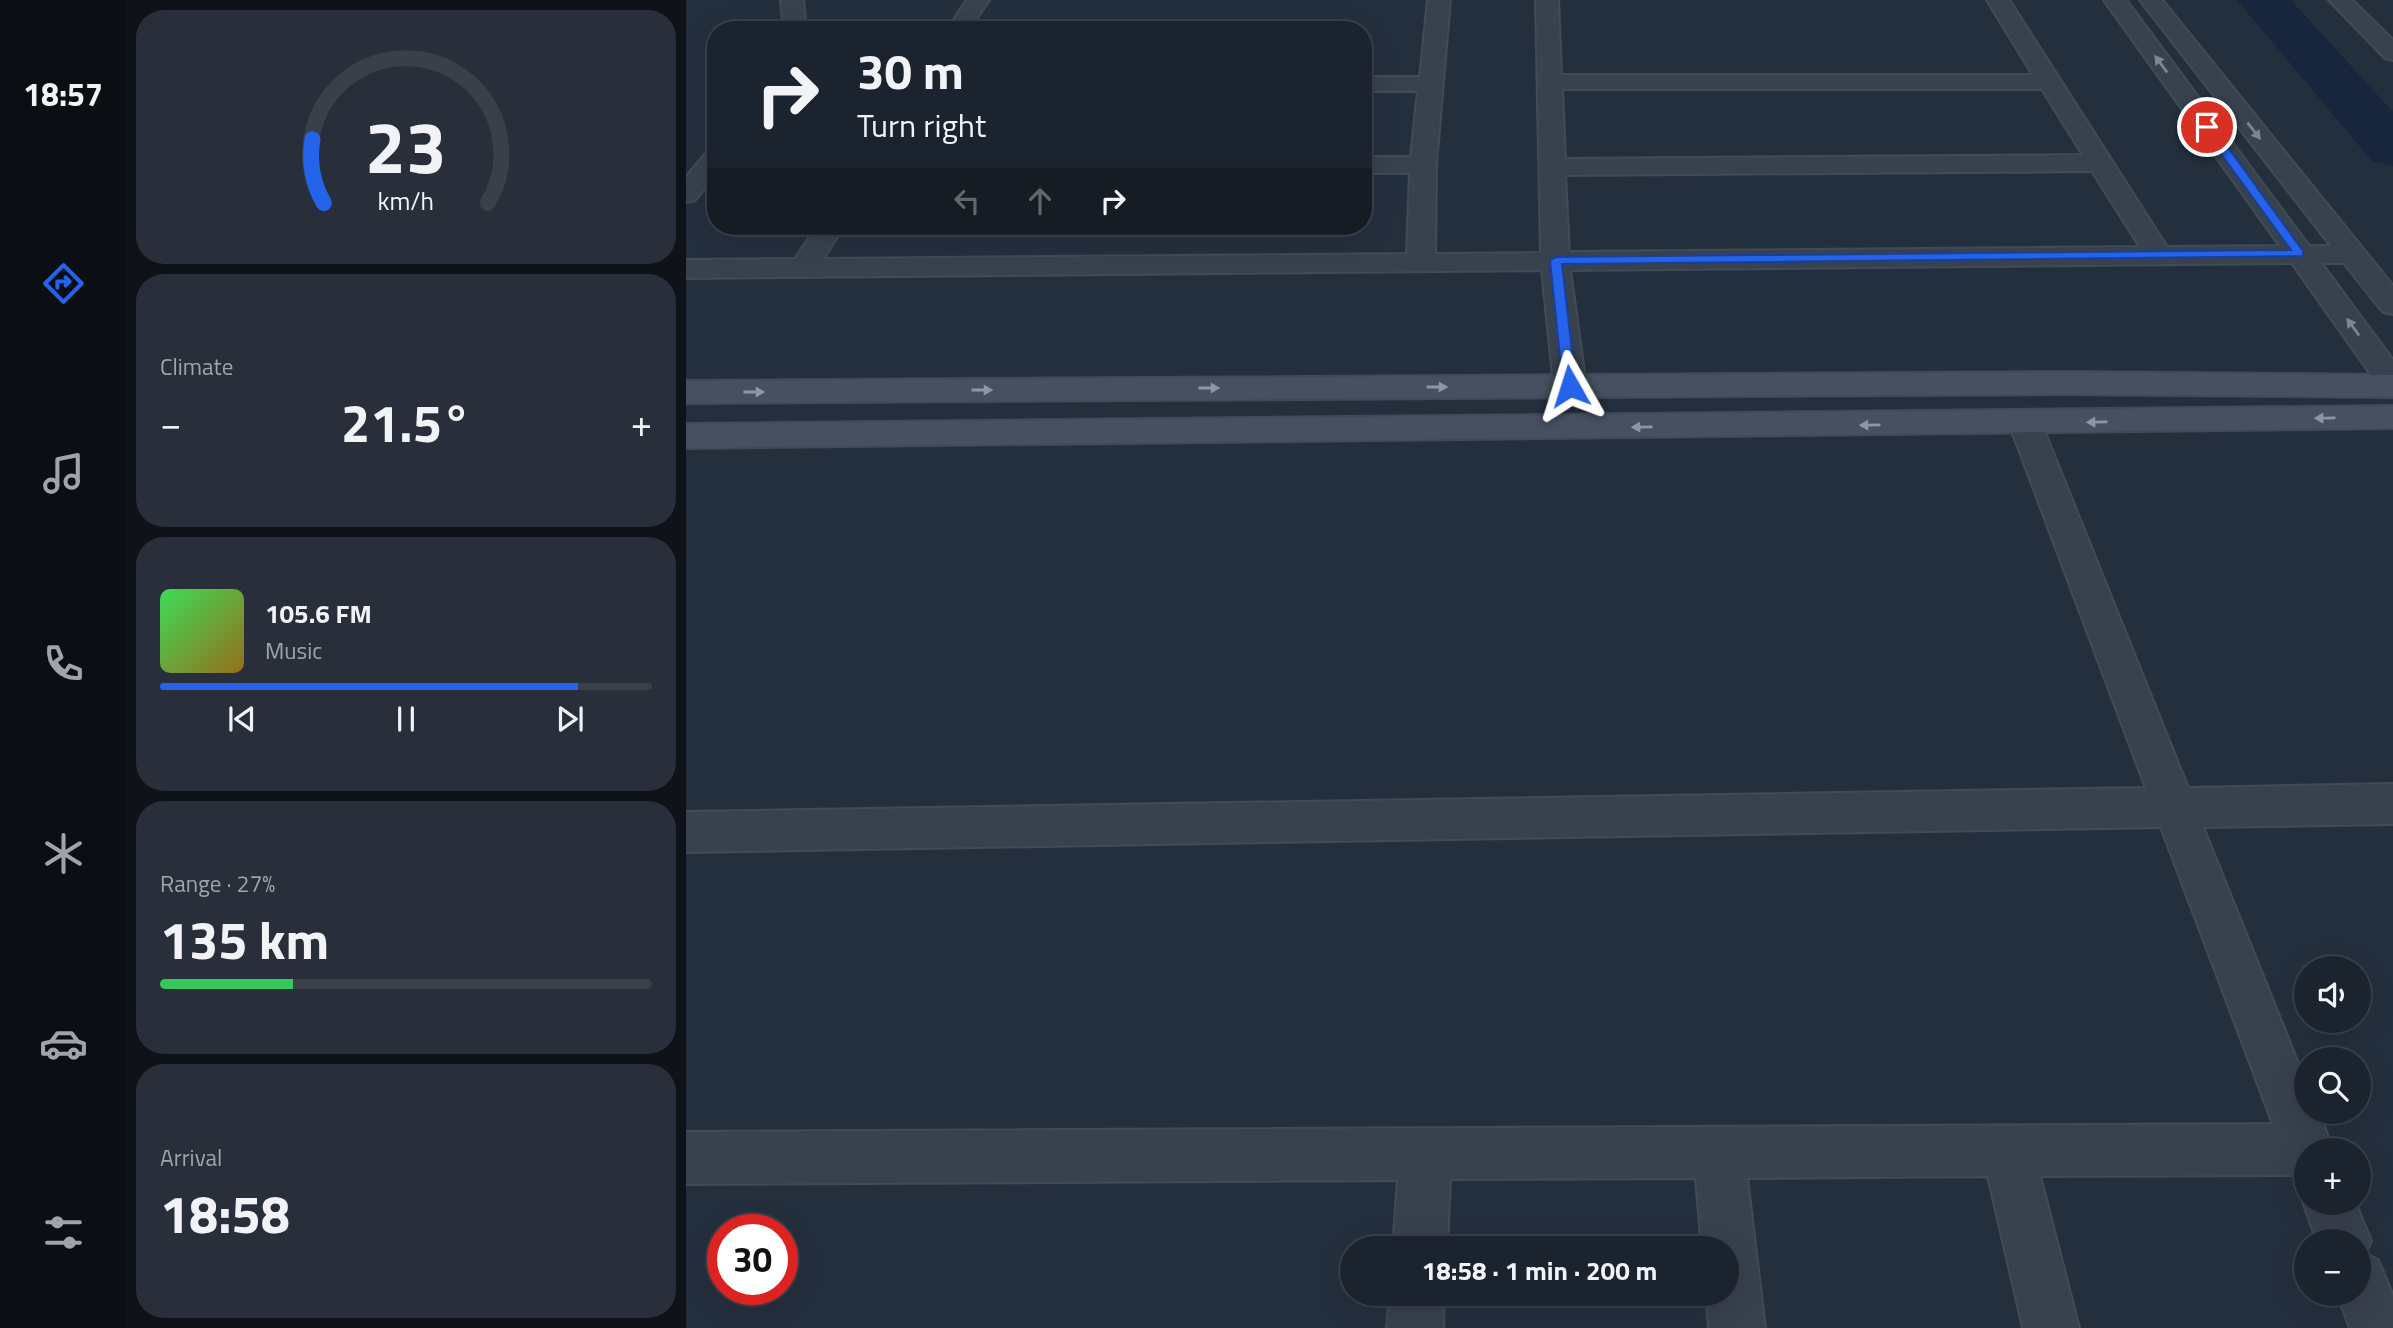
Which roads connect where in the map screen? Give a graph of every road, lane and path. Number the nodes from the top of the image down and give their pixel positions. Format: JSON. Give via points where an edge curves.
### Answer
{"nodes":[{"id":1,"x":792,"y":0,"type":"edge"},
{"id":2,"x":978,"y":0,"type":"edge"},
{"id":3,"x":1438,"y":0,"type":"edge"},
{"id":4,"x":1547,"y":0,"type":"edge"},
{"id":5,"x":1998,"y":0,"type":"edge"},
{"id":6,"x":2115,"y":0,"type":"edge"},
{"id":7,"x":2151,"y":0,"type":"edge"},
{"id":8,"x":2340,"y":0,"type":"edge"},
{"id":9,"x":794,"y":21,"type":"edge"},
{"id":10,"x":964,"y":21,"type":"edge"},
{"id":11,"x":2393,"y":53,"type":"edge"},
{"id":12,"x":1549,"y":82,"type":"junction"},
{"id":13,"x":2050,"y":82,"type":"junction"},
{"id":14,"x":1372,"y":84,"type":"edge"},
{"id":15,"x":1430,"y":84,"type":"junction"},
{"id":16,"x":2100,"y":163,"type":"junction"},
{"id":17,"x":1372,"y":165,"type":"edge"},
{"id":18,"x":1423,"y":165,"type":"junction"},
{"id":19,"x":1551,"y":167,"type":"junction"},
{"id":20,"x":707,"y":168,"type":"edge"},
{"id":21,"x":686,"y":194,"type":"edge"},
{"id":22,"x":824,"y":235,"type":"edge"},
{"id":23,"x":2157,"y":253,"type":"junction"},
{"id":24,"x":2299,"y":253,"type":"junction"},
{"id":25,"x":2352,"y":254,"type":"junction"},
{"id":26,"x":1556,"y":260,"type":"junction"},
{"id":27,"x":1421,"y":262,"type":"junction"},
{"id":28,"x":803,"y":268,"type":"junction"},
{"id":29,"x":686,"y":269,"type":"edge"},
{"id":30,"x":2393,"y":304,"type":"edge"},
{"id":31,"x":2393,"y":384,"type":"edge"},
{"id":32,"x":1570,"y":386,"type":"junction"},
{"id":33,"x":686,"y":392,"type":"edge"},
{"id":34,"x":2393,"y":417,"type":"edge"},
{"id":35,"x":2025,"y":423,"type":"junction"},
{"id":36,"x":686,"y":436,"type":"edge"},
{"id":37,"x":2393,"y":804,"type":"edge"},
{"id":38,"x":2175,"y":808,"type":"junction"},
{"id":39,"x":686,"y":832,"type":"edge"},
{"id":40,"x":2303,"y":1138,"type":"edge"},
{"id":41,"x":2294,"y":1150,"type":"edge"},
{"id":42,"x":2008,"y":1151,"type":"junction"},
{"id":43,"x":1718,"y":1153,"type":"junction"},
{"id":44,"x":1425,"y":1154,"type":"junction"},
{"id":45,"x":686,"y":1158,"type":"edge"},
{"id":46,"x":1421,"y":1236,"type":"edge"},
{"id":47,"x":1416,"y":1306,"type":"edge"},
{"id":48,"x":2369,"y":1306,"type":"edge"},
{"id":49,"x":1415,"y":1328,"type":"edge"},
{"id":50,"x":1737,"y":1328,"type":"edge"},
{"id":51,"x":2051,"y":1328,"type":"edge"},
{"id":52,"x":2378,"y":1328,"type":"edge"}],
"edges":[{"from":1,"to":9,"type":"street"},
{"from":2,"to":10,"type":"street"},
{"from":3,"to":15,"type":"street"},
{"from":4,"to":12,"type":"street"},
{"from":5,"to":13,"type":"street"},
{"from":24,"to":6,"type":"street","one_way":true},
{"from":7,"to":25,"type":"street","one_way":true},
{"from":8,"to":11,"type":"street"},
{"from":12,"to":13,"type":"street"},
{"from":12,"to":19,"type":"street"},
{"from":13,"to":16,"type":"street"},
{"from":14,"to":15,"type":"street"},
{"from":15,"to":18,"type":"street"},
{"from":16,"to":19,"type":"street"},
{"from":16,"to":23,"type":"street"},
{"from":17,"to":18,"type":"street"},
{"from":18,"to":27,"type":"street"},
{"from":19,"to":26,"type":"street"},
{"from":20,"to":21,"type":"street"},
{"from":22,"to":28,"type":"street"},
{"from":23,"to":24,"type":"street"},
{"from":23,"to":26,"type":"street"},
{"from":24,"to":25,"type":"street"},
{"from":31,"to":24,"type":"street","one_way":true},
{"from":25,"to":30,"type":"street"},
{"from":26,"to":27,"type":"street"},
{"from":26,"to":32,"type":"street"},
{"from":27,"to":28,"type":"street"},
{"from":28,"to":29,"type":"street"},
{"from":31,"to":32,"type":"street"},
{"from":33,"to":32,"type":"street","one_way":true},
{"from":34,"to":35,"type":"street","one_way":true},
{"from":35,"to":36,"type":"street","one_way":true},
{"from":35,"to":38,"type":"street"},
{"from":37,"to":38,"type":"street"},
{"from":38,"to":39,"type":"street"},
{"from":38,"to":40,"type":"street"},
{"from":41,"to":42,"type":"street"},
{"from":42,"to":43,"type":"street"},
{"from":42,"to":51,"type":"street"},
{"from":43,"to":44,"type":"street"},
{"from":43,"to":50,"type":"street"},
{"from":44,"to":45,"type":"street"},
{"from":44,"to":46,"type":"street"},
{"from":47,"to":49,"type":"street"},
{"from":48,"to":52,"type":"street"}]}
